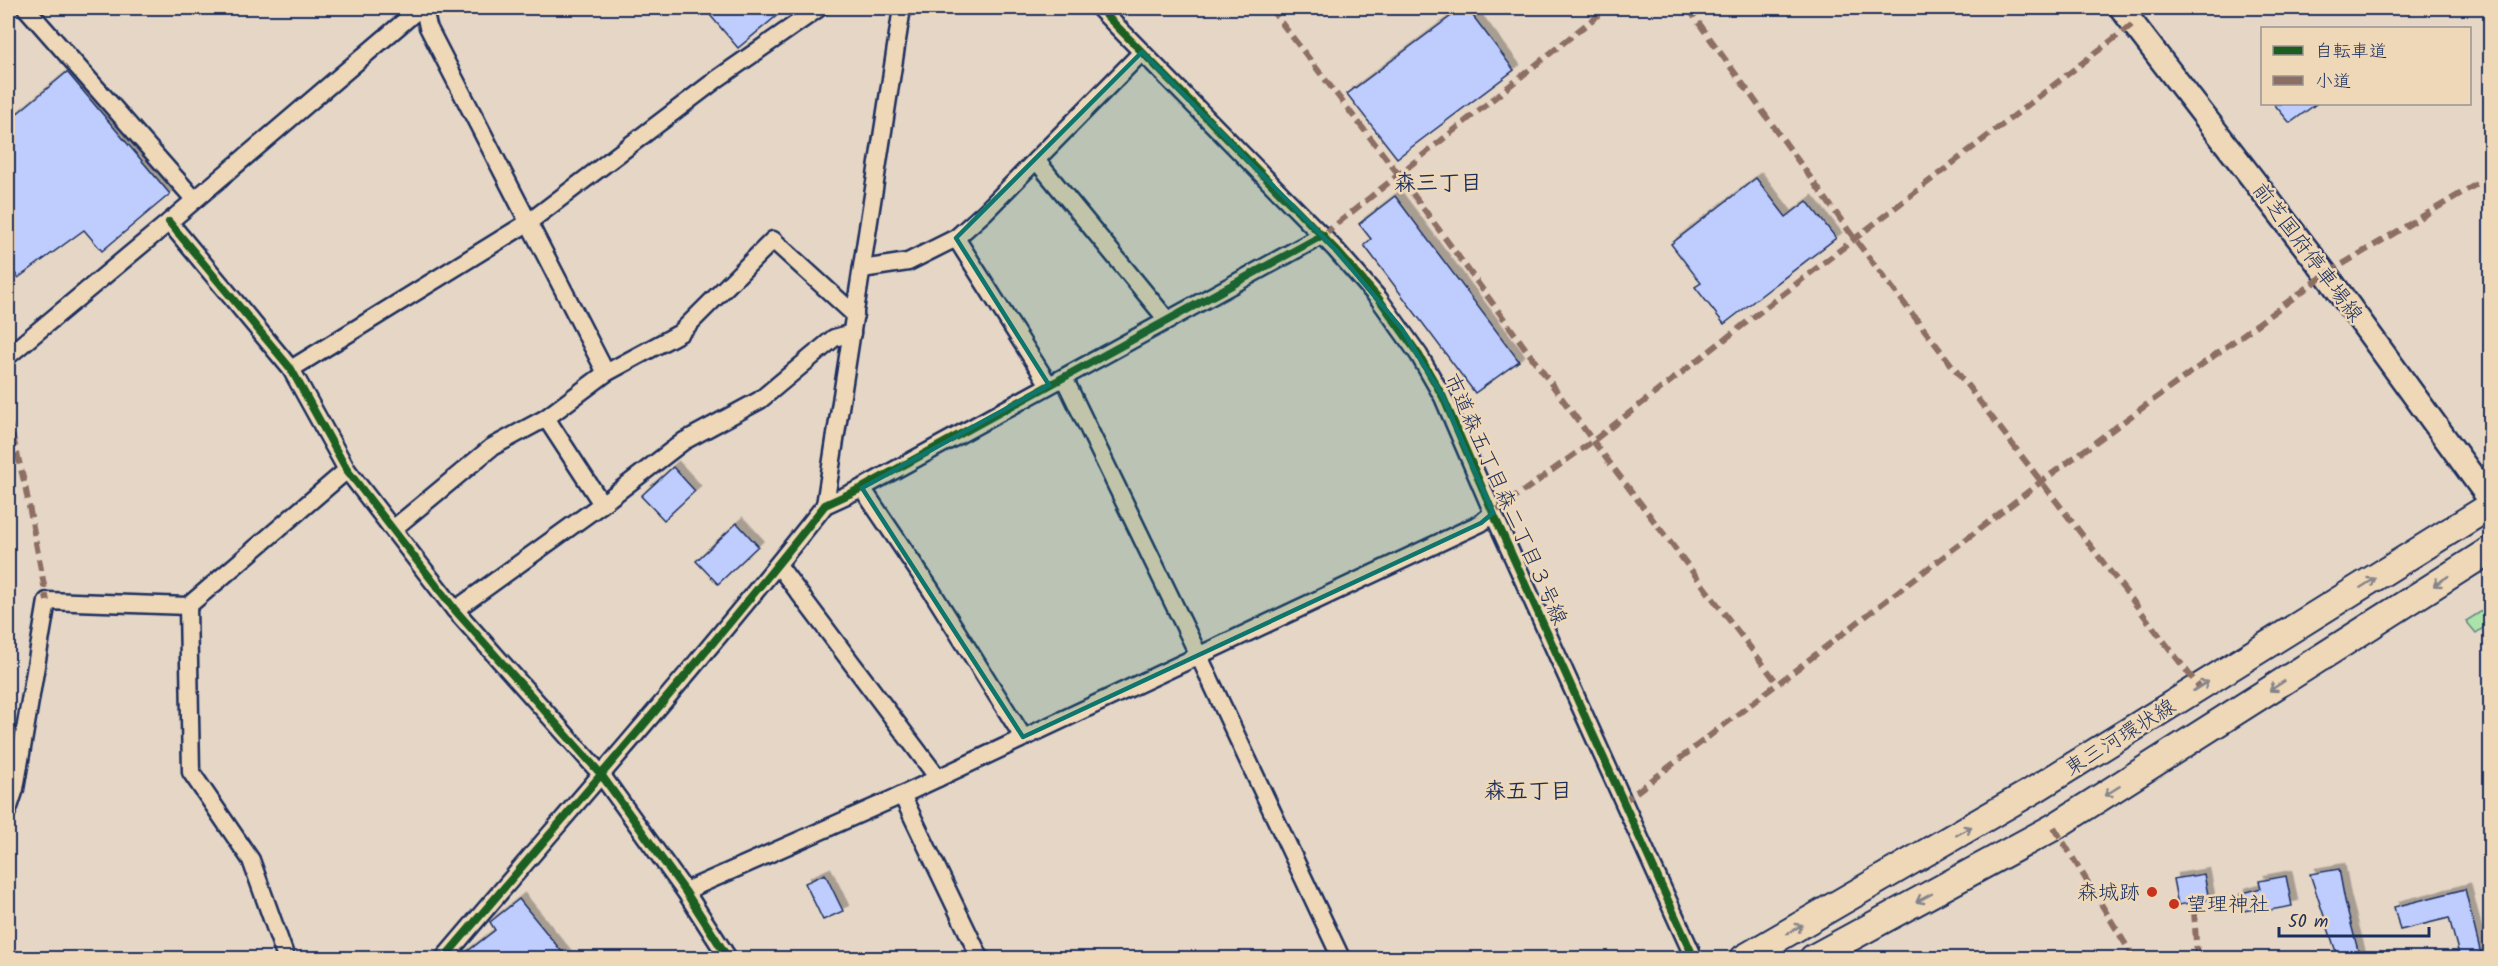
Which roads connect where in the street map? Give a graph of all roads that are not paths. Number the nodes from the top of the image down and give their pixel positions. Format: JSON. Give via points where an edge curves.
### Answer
{"nodes":[{"id":1,"x":26,"y":8,"type":"edge"},
{"id":2,"x":422,"y":8,"type":"edge"},
{"id":3,"x":819,"y":8,"type":"edge"},
{"id":4,"x":902,"y":8,"type":"edge"},
{"id":5,"x":1099,"y":8,"type":"edge"},
{"id":6,"x":2121,"y":8,"type":"edge"},
{"id":7,"x":1142,"y":52,"type":"junction"},
{"id":8,"x":1036,"y":160,"type":"junction"},
{"id":9,"x":194,"y":199,"type":"junction"},
{"id":10,"x":169,"y":222,"type":"junction"},
{"id":11,"x":529,"y":222,"type":"junction"},
{"id":12,"x":1323,"y":235,"type":"junction"},
{"id":13,"x":956,"y":238,"type":"junction"},
{"id":14,"x":862,"y":269,"type":"junction"},
{"id":15,"x":855,"y":315,"type":"junction"},
{"id":16,"x":1168,"y":321,"type":"junction"},
{"id":17,"x":852,"y":333,"type":"junction"},
{"id":18,"x":8,"y":356,"type":"edge"},
{"id":19,"x":291,"y":369,"type":"junction"},
{"id":20,"x":606,"y":373,"type":"junction"},
{"id":21,"x":1064,"y":378,"type":"junction"},
{"id":22,"x":1049,"y":386,"type":"junction"},
{"id":23,"x":546,"y":418,"type":"junction"},
{"id":24,"x":347,"y":470,"type":"junction"},
{"id":25,"x":862,"y":488,"type":"junction"},
{"id":26,"x":2490,"y":500,"type":"edge"},
{"id":27,"x":602,"y":504,"type":"junction"},
{"id":28,"x":825,"y":505,"type":"junction"},
{"id":29,"x":2490,"y":506,"type":"edge"},
{"id":30,"x":1493,"y":513,"type":"junction"},
{"id":31,"x":393,"y":530,"type":"junction"},
{"id":32,"x":2490,"y":550,"type":"edge"},
{"id":33,"x":778,"y":565,"type":"junction"},
{"id":34,"x":188,"y":606,"type":"junction"},
{"id":35,"x":455,"y":610,"type":"junction"},
{"id":36,"x":1198,"y":654,"type":"junction"},
{"id":37,"x":1023,"y":737,"type":"junction"},
{"id":38,"x":600,"y":773,"type":"junction"},
{"id":39,"x":938,"y":778,"type":"junction"},
{"id":40,"x":902,"y":795,"type":"junction"},
{"id":41,"x":8,"y":810,"type":"edge"},
{"id":42,"x":686,"y":891,"type":"junction"},
{"id":43,"x":286,"y":958,"type":"edge"},
{"id":44,"x":444,"y":958,"type":"edge"},
{"id":45,"x":728,"y":958,"type":"edge"},
{"id":46,"x":980,"y":958,"type":"edge"},
{"id":47,"x":1341,"y":958,"type":"edge"},
{"id":48,"x":1694,"y":958,"type":"edge"},
{"id":49,"x":1744,"y":958,"type":"edge"},
{"id":50,"x":1813,"y":958,"type":"edge"}],
"edges":[{"from":1,"to":9,"type":"street"},
{"from":2,"to":9,"type":"street"},
{"from":2,"to":11,"type":"street","via":[[428,27]]},
{"from":3,"to":11,"type":"street","via":[[717,79]]},
{"from":4,"to":14,"type":"street"},
{"from":5,"to":7,"type":"street","name":"市道森五丁目森二丁目３号線"},
{"from":6,"to":26,"type":"main road","name":"前芝国府停車場線","via":[[2326,274]]},
{"from":7,"to":8,"type":"street"},
{"from":7,"to":12,"type":"street","name":"市道森五丁目森二丁目３号線"},
{"from":8,"to":13,"type":"street"},
{"from":8,"to":16,"type":"street"},
{"from":9,"to":10,"type":"street"},
{"from":10,"to":18,"type":"street"},
{"from":10,"to":19,"type":"street"},
{"from":11,"to":19,"type":"street"},
{"from":11,"to":20,"type":"street"},
{"from":12,"to":16,"type":"street"},
{"from":12,"to":30,"type":"street","name":"市道森五丁目森二丁目３号線","via":[[1379,299],[1419,355],[1443,397]]},
{"from":13,"to":14,"type":"street","via":[[908,262]]},
{"from":13,"to":22,"type":"street"},
{"from":14,"to":15,"type":"street"},
{"from":15,"to":17,"type":"street"},
{"from":15,"to":20,"type":"street","via":[[773,240],[680,333]]},
{"from":16,"to":21,"type":"street"},
{"from":17,"to":27,"type":"street","via":[[834,338],[760,400],[684,441]]},
{"from":17,"to":28,"type":"street"},
{"from":19,"to":24,"type":"street"},
{"from":20,"to":23,"type":"street"},
{"from":21,"to":22,"type":"street"},
{"from":21,"to":36,"type":"street"},
{"from":22,"to":25,"type":"street"},
{"from":23,"to":27,"type":"street"},
{"from":23,"to":31,"type":"street","via":[[492,447]]},
{"from":24,"to":31,"type":"street"},
{"from":24,"to":34,"type":"street"},
{"from":25,"to":28,"type":"street"},
{"from":25,"to":37,"type":"street","via":[[932,590]]},
{"from":27,"to":35,"type":"street"},
{"from":28,"to":33,"type":"street"},
{"from":49,"to":29,"type":"main road","name":"東三河環状線","one_way":true,"via":[[2034,790]]},
{"from":30,"to":36,"type":"street","via":[[1481,523]]},
{"from":30,"to":48,"type":"street","name":"市道森五丁目森二丁目３号線"},
{"from":31,"to":35,"type":"street"},
{"from":32,"to":50,"type":"main road","name":"東三河環状線","one_way":true,"via":[[2054,827]]},
{"from":33,"to":38,"type":"street","via":[[653,716]]},
{"from":33,"to":39,"type":"street"},
{"from":34,"to":41,"type":"street","via":[[47,601],[15,789]]},
{"from":34,"to":43,"type":"street","via":[[191,772],[251,860]]},
{"from":35,"to":38,"type":"street"},
{"from":36,"to":37,"type":"street"},
{"from":36,"to":47,"type":"street"},
{"from":37,"to":39,"type":"street"},
{"from":38,"to":42,"type":"street"},
{"from":38,"to":44,"type":"street"},
{"from":39,"to":40,"type":"street"},
{"from":40,"to":42,"type":"street"},
{"from":40,"to":46,"type":"street"},
{"from":42,"to":45,"type":"street"}]}
